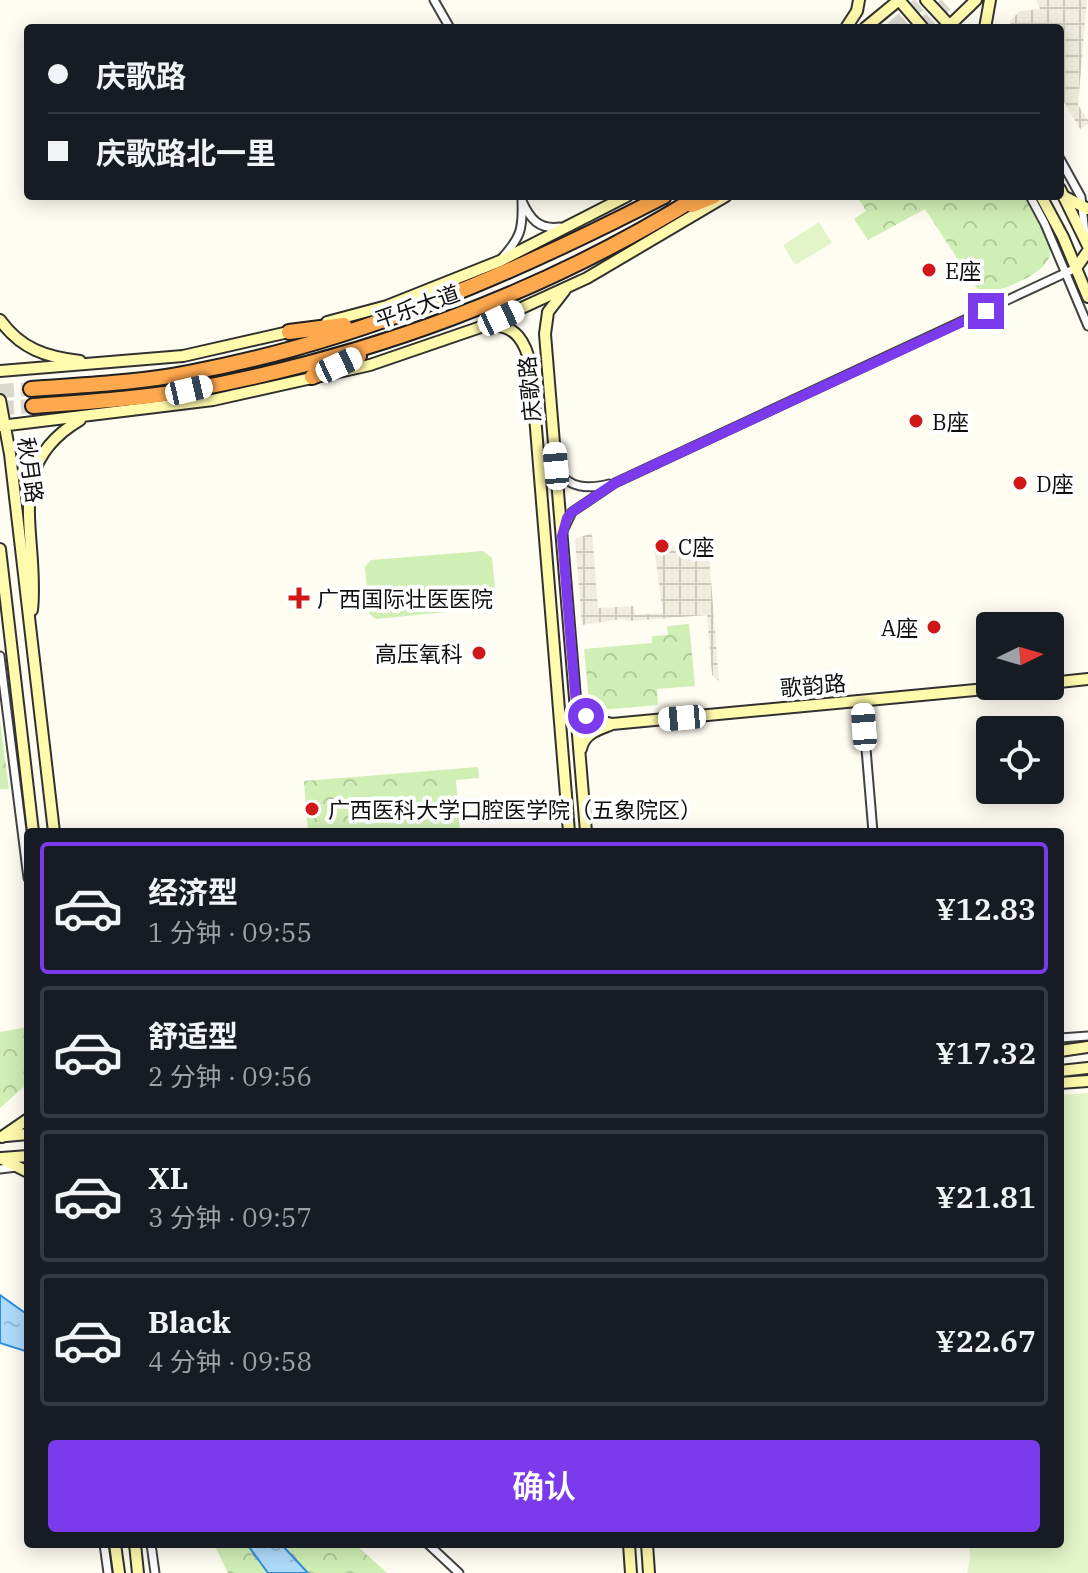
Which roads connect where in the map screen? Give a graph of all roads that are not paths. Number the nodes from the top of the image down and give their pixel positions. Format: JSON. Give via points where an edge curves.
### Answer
{"nodes":[{"id":1,"x":434,"y":0,"type":"edge"},
{"id":2,"x":859,"y":0,"type":"edge"},
{"id":3,"x":899,"y":0,"type":"edge"},
{"id":4,"x":926,"y":0,"type":"edge"},
{"id":5,"x":976,"y":0,"type":"edge"},
{"id":6,"x":990,"y":0,"type":"edge"},
{"id":7,"x":448,"y":24,"type":"edge"},
{"id":8,"x":849,"y":24,"type":"edge"},
{"id":9,"x":870,"y":24,"type":"edge"},
{"id":10,"x":920,"y":24,"type":"edge"},
{"id":11,"x":946,"y":24,"type":"edge"},
{"id":12,"x":952,"y":24,"type":"edge"},
{"id":13,"x":986,"y":24,"type":"edge"},
{"id":14,"x":1064,"y":166,"type":"edge"},
{"id":15,"x":1064,"y":194,"type":"edge"},
{"id":16,"x":1064,"y":197,"type":"edge"},
{"id":17,"x":521,"y":200,"type":"edge"},
{"id":18,"x":522,"y":200,"type":"edge"},
{"id":19,"x":619,"y":200,"type":"edge"},
{"id":20,"x":656,"y":200,"type":"edge"},
{"id":21,"x":692,"y":200,"type":"edge"},
{"id":22,"x":704,"y":200,"type":"edge"},
{"id":23,"x":720,"y":200,"type":"edge"},
{"id":24,"x":1032,"y":200,"type":"edge"},
{"id":25,"x":1043,"y":200,"type":"edge"},
{"id":26,"x":1085,"y":207,"type":"edge"},
{"id":27,"x":673,"y":212,"type":"junction"},
{"id":28,"x":570,"y":225,"type":"junction"},
{"id":29,"x":1087,"y":246,"type":"edge"},
{"id":30,"x":497,"y":262,"type":"junction"},
{"id":31,"x":1088,"y":267,"type":"edge"},
{"id":32,"x":1071,"y":270,"type":"junction"},
{"id":33,"x":570,"y":286,"type":"junction"},
{"id":34,"x":1088,"y":297,"type":"edge"},
{"id":35,"x":0,"y":320,"type":"edge"},
{"id":36,"x":384,"y":321,"type":"junction"},
{"id":37,"x":1088,"y":326,"type":"edge"},
{"id":38,"x":478,"y":328,"type":"junction"},
{"id":39,"x":289,"y":332,"type":"junction"},
{"id":40,"x":393,"y":340,"type":"junction"},
{"id":41,"x":106,"y":364,"type":"junction"},
{"id":42,"x":548,"y":366,"type":"junction"},
{"id":43,"x":531,"y":367,"type":"junction"},
{"id":44,"x":0,"y":371,"type":"edge"},
{"id":45,"x":312,"y":377,"type":"junction"},
{"id":46,"x":31,"y":389,"type":"tunnel mouth"},
{"id":47,"x":0,"y":400,"type":"edge"},
{"id":48,"x":33,"y":406,"type":"tunnel mouth"},
{"id":49,"x":86,"y":416,"type":"junction"},
{"id":50,"x":2,"y":426,"type":"edge"},
{"id":51,"x":556,"y":466,"type":"junction"},
{"id":52,"x":615,"y":483,"type":"junction"},
{"id":53,"x":562,"y":536,"type":"junction"},
{"id":54,"x":0,"y":549,"type":"edge"},
{"id":55,"x":30,"y":628,"type":"junction"},
{"id":56,"x":0,"y":656,"type":"edge"},
{"id":57,"x":1088,"y":679,"type":"edge"},
{"id":58,"x":1064,"y":682,"type":"edge"},
{"id":59,"x":976,"y":690,"type":"edge"},
{"id":60,"x":862,"y":701,"type":"junction"},
{"id":61,"x":576,"y":705,"type":"junction"},
{"id":62,"x":612,"y":724,"type":"junction"},
{"id":63,"x":580,"y":756,"type":"junction"},
{"id":64,"x":33,"y":828,"type":"edge"},
{"id":65,"x":54,"y":828,"type":"edge"},
{"id":66,"x":569,"y":828,"type":"edge"},
{"id":67,"x":586,"y":828,"type":"edge"},
{"id":68,"x":873,"y":828,"type":"edge"},
{"id":69,"x":24,"y":846,"type":"edge"},
{"id":70,"x":1088,"y":1036,"type":"edge"},
{"id":71,"x":1064,"y":1038,"type":"edge"},
{"id":72,"x":1088,"y":1047,"type":"edge"},
{"id":73,"x":1064,"y":1050,"type":"edge"},
{"id":74,"x":1088,"y":1068,"type":"edge"},
{"id":75,"x":1064,"y":1071,"type":"edge"},
{"id":76,"x":1088,"y":1081,"type":"edge"},
{"id":77,"x":1064,"y":1083,"type":"edge"},
{"id":78,"x":24,"y":1122,"type":"edge"},
{"id":79,"x":24,"y":1134,"type":"edge"},
{"id":80,"x":1,"y":1137,"type":"edge"},
{"id":81,"x":24,"y":1157,"type":"edge"},
{"id":82,"x":0,"y":1163,"type":"edge"},
{"id":83,"x":24,"y":1170,"type":"edge"},
{"id":84,"x":105,"y":1548,"type":"edge"},
{"id":85,"x":116,"y":1548,"type":"edge"},
{"id":86,"x":135,"y":1548,"type":"edge"},
{"id":87,"x":152,"y":1548,"type":"edge"},
{"id":88,"x":432,"y":1548,"type":"edge"},
{"id":89,"x":629,"y":1548,"type":"edge"},
{"id":90,"x":647,"y":1548,"type":"edge"},
{"id":91,"x":108,"y":1573,"type":"edge"},
{"id":92,"x":119,"y":1573,"type":"edge"},
{"id":93,"x":138,"y":1573,"type":"edge"},
{"id":94,"x":155,"y":1573,"type":"edge"},
{"id":95,"x":459,"y":1573,"type":"edge"},
{"id":96,"x":631,"y":1573,"type":"edge"},
{"id":97,"x":649,"y":1573,"type":"edge"}],
"edges":[{"from":1,"to":7,"type":"street"},
{"from":2,"to":8,"type":"main road"},
{"from":3,"to":9,"type":"main road"},
{"from":3,"to":10,"type":"main road"},
{"from":4,"to":11,"type":"main road"},
{"from":5,"to":12,"type":"main road"},
{"from":6,"to":13,"type":"main road"},
{"from":14,"to":26,"type":"street"},
{"from":15,"to":26,"type":"main road"},
{"from":16,"to":29,"type":"main road"},
{"from":17,"to":30,"type":"street","via":[[517,242]]},
{"from":18,"to":28,"type":"street","via":[[536,223],[548,228]]},
{"from":19,"to":28,"type":"main road"},
{"from":20,"to":36,"type":"highway","name":"平乐大道","via":[[565,247]]},
{"from":21,"to":27,"type":"highway","name":"平乐大道"},
{"from":22,"to":27,"type":"highway"},
{"from":23,"to":33,"type":"main road"},
{"from":24,"to":32,"type":"street"},
{"from":25,"to":32,"type":"main road","via":[[1063,237]]},
{"from":26,"to":29,"type":"street"},
{"from":27,"to":40,"type":"highway","name":"平乐大道","via":[[576,265]]},
{"from":28,"to":30,"type":"main road"},
{"from":29,"to":32,"type":"main road"},
{"from":30,"to":39,"type":"main road","via":[[387,306]]},
{"from":31,"to":32,"type":"main road"},
{"from":32,"to":34,"type":"main road"},
{"from":32,"to":37,"type":"street"},
{"from":32,"to":52,"type":"street"},
{"from":33,"to":38,"type":"main road"},
{"from":33,"to":42,"type":"main road","name":"庆歌路","via":[[548,312]]},
{"from":35,"to":41,"type":"main road","via":[[38,353]]},
{"from":36,"to":39,"type":"highway"},
{"from":36,"to":46,"type":"highway","name":"平乐大道","via":[[187,373]]},
{"from":38,"to":43,"type":"main road","name":"庆歌路","via":[[510,329],[523,341]]},
{"from":38,"to":45,"type":"main road","via":[[370,365]]},
{"from":39,"to":41,"type":"main road","via":[[183,356]]},
{"from":40,"to":45,"type":"highway"},
{"from":40,"to":48,"type":"highway","name":"平乐大道","via":[[189,390]]},
{"from":41,"to":44,"type":"main road"},
{"from":42,"to":43,"type":"main road"},
{"from":42,"to":51,"type":"main road","name":"庆歌路"},
{"from":43,"to":66,"type":"main road","name":"庆歌路"},
{"from":45,"to":49,"type":"main road","via":[[213,400]]},
{"from":47,"to":50,"type":"main road","name":"秋月路"},
{"from":49,"to":50,"type":"main road"},
{"from":49,"to":55,"type":"main road","via":[[55,437],[31,474],[35,584]]},
{"from":50,"to":55,"type":"main road","name":"秋月路"},
{"from":51,"to":52,"type":"street","via":[[577,486]]},
{"from":51,"to":53,"type":"main road","name":"庆歌路"},
{"from":52,"to":53,"type":"street","via":[[572,512]]},
{"from":53,"to":61,"type":"main road","name":"庆歌路"},
{"from":54,"to":64,"type":"main road"},
{"from":55,"to":65,"type":"main road","name":"秋月路"},
{"from":56,"to":69,"type":"street"},
{"from":57,"to":58,"type":"main road"},
{"from":59,"to":60,"type":"main road","name":"歌韵路"},
{"from":60,"to":62,"type":"main road","name":"歌韵路"},
{"from":60,"to":68,"type":"street"},
{"from":61,"to":62,"type":"main road","via":[[592,719]]},
{"from":61,"to":63,"type":"main road","name":"庆歌路"},
{"from":62,"to":63,"type":"main road","via":[[588,736]]},
{"from":63,"to":67,"type":"main road","name":"庆歌路"},
{"from":70,"to":71,"type":"street"},
{"from":72,"to":73,"type":"main road"},
{"from":74,"to":75,"type":"main road"},
{"from":76,"to":77,"type":"main road"},
{"from":78,"to":80,"type":"main road"},
{"from":79,"to":80,"type":"main road"},
{"from":81,"to":82,"type":"main road"},
{"from":82,"to":83,"type":"main road"},
{"from":84,"to":91,"type":"street"},
{"from":85,"to":92,"type":"main road"},
{"from":86,"to":93,"type":"main road"},
{"from":87,"to":94,"type":"street"},
{"from":88,"to":95,"type":"street"},
{"from":89,"to":96,"type":"main road"},
{"from":90,"to":97,"type":"main road"}]}
